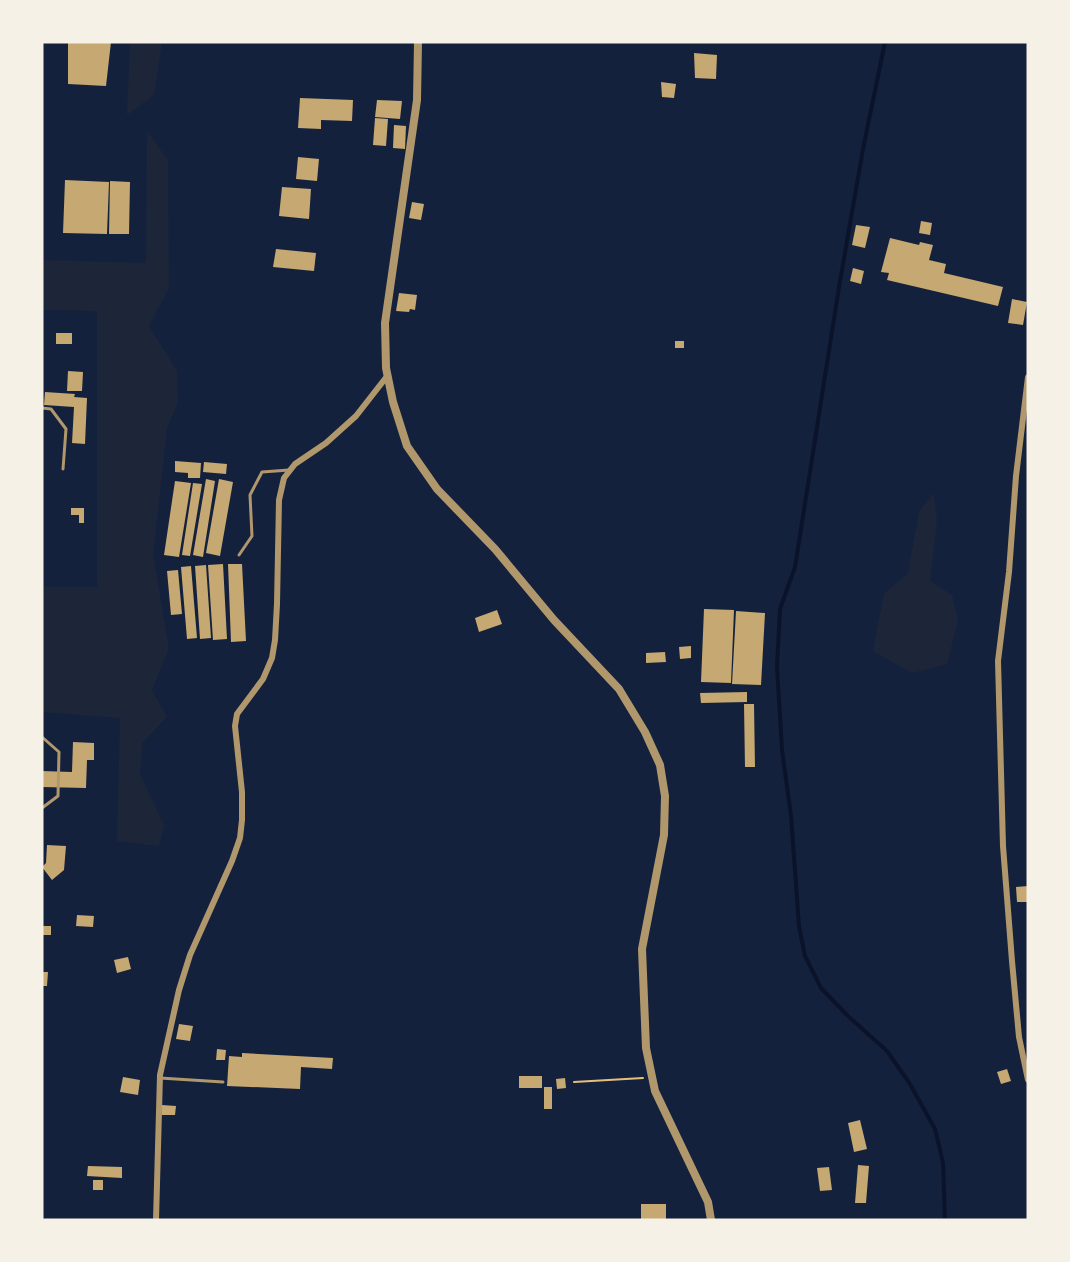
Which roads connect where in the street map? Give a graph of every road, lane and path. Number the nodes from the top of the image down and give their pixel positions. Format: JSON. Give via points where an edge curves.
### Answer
{"nodes":[{"id":1,"x":418,"y":42,"type":"edge"},
{"id":2,"x":388,"y":375,"type":"junction"},
{"id":3,"x":1028,"y":377,"type":"edge"},
{"id":4,"x":42,"y":408,"type":"edge"},
{"id":5,"x":63,"y":469,"type":"dead end"},
{"id":6,"x":291,"y":470,"type":"junction"},
{"id":7,"x":239,"y":555,"type":"dead end"},
{"id":8,"x":42,"y":737,"type":"edge"},
{"id":9,"x":42,"y":808,"type":"edge"},
{"id":10,"x":160,"y":1078,"type":"junction"},
{"id":11,"x":652,"y":1078,"type":"junction"},
{"id":12,"x":1028,"y":1080,"type":"edge"},
{"id":13,"x":223,"y":1082,"type":"dead end"},
{"id":14,"x":573,"y":1082,"type":"dead end"},
{"id":15,"x":156,"y":1220,"type":"edge"},
{"id":16,"x":711,"y":1220,"type":"edge"}],
"edges":[{"from":1,"to":2,"type":"street","via":[[417,100],[385,323]]},
{"from":2,"to":6,"type":"street","via":[[356,416]]},
{"from":2,"to":11,"type":"street","via":[[407,446],[437,489],[619,689],[660,765],[665,796],[664,835],[642,949],[646,1048]]},
{"from":3,"to":12,"type":"street","via":[[998,661],[1004,855],[1018,1026]]},
{"from":4,"to":5,"type":"lane","via":[[51,409],[66,429]]},
{"from":6,"to":7,"type":"lane","via":[[262,471],[250,495],[252,536]]},
{"from":6,"to":10,"type":"street","via":[[284,478],[279,500],[272,658],[259,686],[237,714],[235,726],[242,792],[240,838],[189,955]]},
{"from":8,"to":9,"type":"lane","via":[[59,752],[58,796]]},
{"from":10,"to":13,"type":"lane"},
{"from":10,"to":15,"type":"street"},
{"from":11,"to":14,"type":"path"},
{"from":11,"to":16,"type":"street","via":[[708,1202]]}]}
